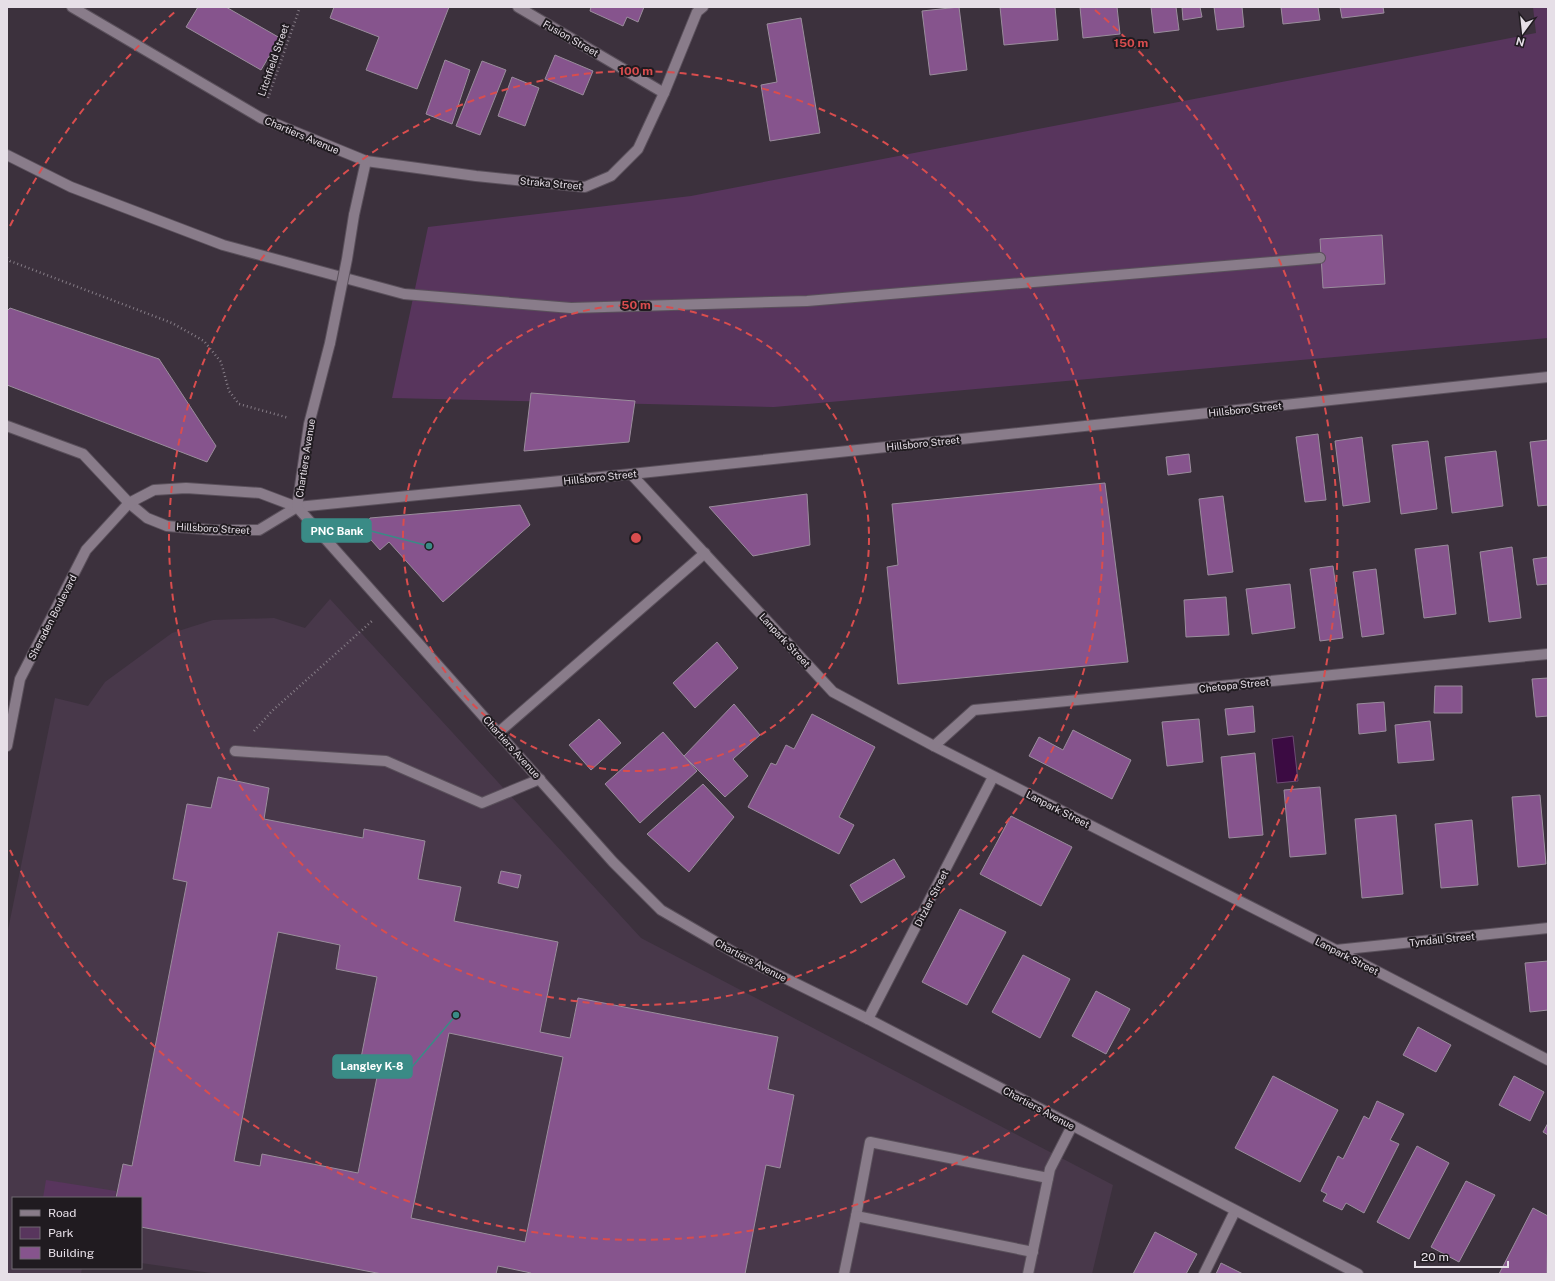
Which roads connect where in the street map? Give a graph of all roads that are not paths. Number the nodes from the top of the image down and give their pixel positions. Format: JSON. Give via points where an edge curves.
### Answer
{"nodes":[{"id":1,"x":72,"y":7,"type":"edge"},
{"id":2,"x":518,"y":7,"type":"edge"},
{"id":3,"x":703,"y":7,"type":"edge"},
{"id":4,"x":664,"y":92,"type":"junction"},
{"id":5,"x":7,"y":155,"type":"edge"},
{"id":6,"x":366,"y":161,"type":"junction"},
{"id":7,"x":1320,"y":258,"type":"dead end"},
{"id":8,"x":1548,"y":377,"type":"edge"},
{"id":9,"x":7,"y":426,"type":"edge"},
{"id":10,"x":631,"y":474,"type":"junction"},
{"id":11,"x":129,"y":503,"type":"junction"},
{"id":12,"x":297,"y":507,"type":"junction"},
{"id":13,"x":705,"y":553,"type":"junction"},
{"id":14,"x":1548,"y":654,"type":"edge"},
{"id":15,"x":499,"y":732,"type":"junction"},
{"id":16,"x":7,"y":746,"type":"edge"},
{"id":17,"x":934,"y":746,"type":"junction"},
{"id":18,"x":235,"y":751,"type":"dead end"},
{"id":19,"x":993,"y":776,"type":"junction"},
{"id":20,"x":540,"y":778,"type":"junction"},
{"id":21,"x":1548,"y":928,"type":"edge"},
{"id":22,"x":1336,"y":950,"type":"junction"},
{"id":23,"x":868,"y":1019,"type":"junction"},
{"id":24,"x":1548,"y":1060,"type":"edge"},
{"id":25,"x":1072,"y":1126,"type":"junction"},
{"id":26,"x":1048,"y":1178,"type":"junction"},
{"id":27,"x":1235,"y":1211,"type":"junction"},
{"id":28,"x":856,"y":1216,"type":"junction"},
{"id":29,"x":1033,"y":1252,"type":"junction"},
{"id":30,"x":844,"y":1274,"type":"edge"},
{"id":31,"x":1028,"y":1274,"type":"edge"},
{"id":32,"x":1204,"y":1274,"type":"edge"},
{"id":33,"x":1358,"y":1274,"type":"edge"}],
"edges":[{"from":1,"to":6,"type":"street","name":"Chartiers Avenue","via":[[262,118]]},
{"from":2,"to":4,"type":"street","name":"Fusion Street"},
{"from":3,"to":4,"type":"street","name":"Straka Street","via":[[697,12]]},
{"from":4,"to":6,"type":"street","name":"Straka Street","via":[[638,149],[611,176],[585,187]]},
{"from":5,"to":7,"type":"street","via":[[72,187],[223,245],[404,294],[571,308],[807,301]]},
{"from":6,"to":12,"type":"street","name":"Chartiers Avenue","bridge":true,"via":[[330,343],[309,424]]},
{"from":8,"to":10,"type":"street","name":"Hillsboro Street"},
{"from":9,"to":11,"type":"street","name":"Hillsboro Street","via":[[82,454]]},
{"from":10,"to":12,"type":"street","name":"Hillsboro Street"},
{"from":10,"to":13,"type":"street","name":"Lanpark Street"},
{"from":11,"to":12,"type":"street","name":"Hillsboro Street","via":[[154,490],[186,488],[260,492]]},
{"from":11,"to":12,"type":"street","name":"Hillsboro Street","via":[[147,518],[167,526],[213,530],[258,530]]},
{"from":11,"to":16,"type":"street","name":"Sheraden Boulevard","via":[[86,550],[20,679]]},
{"from":12,"to":15,"type":"street","name":"Chartiers Avenue"},
{"from":13,"to":15,"type":"street"},
{"from":13,"to":17,"type":"street","name":"Lanpark Street","via":[[833,692]]},
{"from":14,"to":17,"type":"street","name":"Chetopa Street","via":[[974,710]]},
{"from":15,"to":20,"type":"street","name":"Chartiers Avenue"},
{"from":17,"to":19,"type":"street","name":"Lanpark Street"},
{"from":18,"to":20,"type":"street","via":[[386,761],[482,803]]},
{"from":19,"to":22,"type":"street","name":"Lanpark Street"},
{"from":19,"to":23,"type":"street","name":"Ditzler Street"},
{"from":20,"to":23,"type":"street","name":"Chartiers Avenue","via":[[613,862],[661,910],[742,957]]},
{"from":21,"to":22,"type":"street","name":"Tyndall Street"},
{"from":22,"to":24,"type":"street","name":"Lanpark Street"},
{"from":23,"to":25,"type":"street","name":"Chartiers Avenue"},
{"from":25,"to":26,"type":"street"},
{"from":25,"to":27,"type":"street","name":"Chartiers Avenue"},
{"from":26,"to":28,"type":"street","via":[[870,1142]]},
{"from":26,"to":29,"type":"street"},
{"from":27,"to":32,"type":"street"},
{"from":27,"to":33,"type":"street","name":"Chartiers Avenue"},
{"from":28,"to":29,"type":"street"},
{"from":28,"to":30,"type":"street"},
{"from":29,"to":31,"type":"street"}]}
